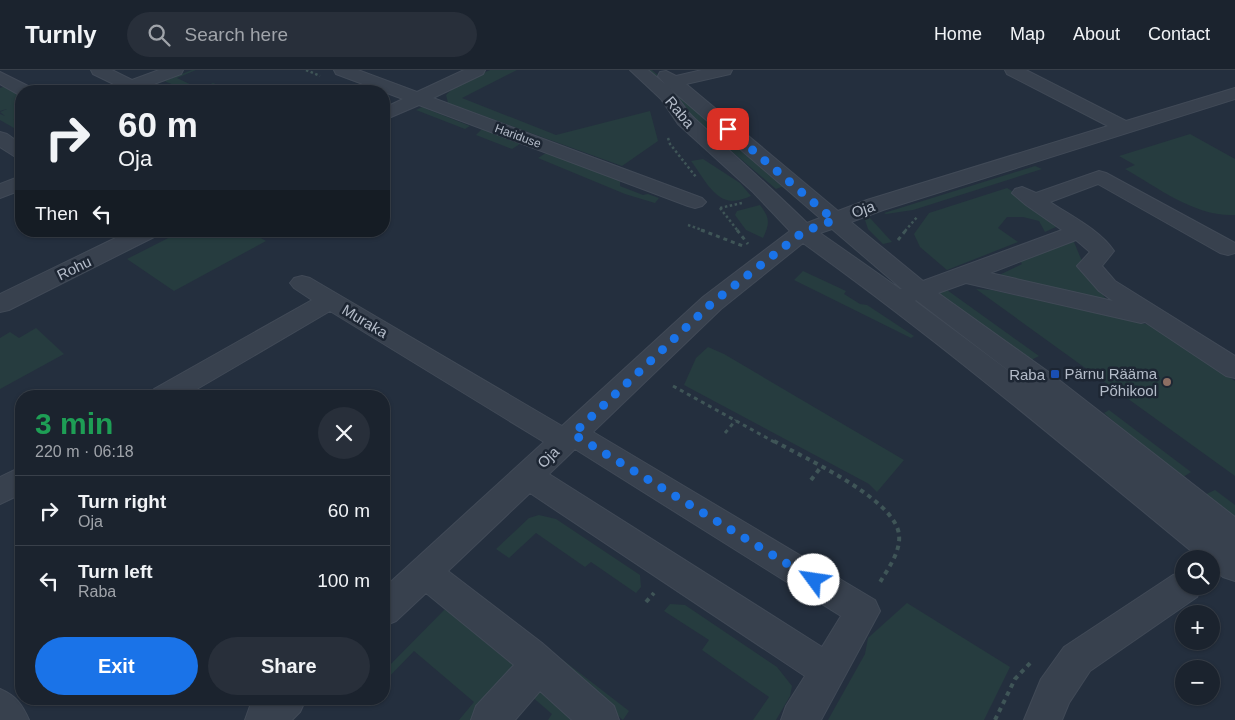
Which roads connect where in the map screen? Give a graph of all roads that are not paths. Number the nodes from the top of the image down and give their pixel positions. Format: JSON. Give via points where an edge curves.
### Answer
{"nodes":[{"id":1,"x":99,"y":70,"type":"edge"},
{"id":2,"x":175,"y":70,"type":"edge"},
{"id":3,"x":342,"y":70,"type":"edge"},
{"id":4,"x":477,"y":70,"type":"edge"},
{"id":5,"x":638,"y":70,"type":"edge"},
{"id":6,"x":724,"y":70,"type":"edge"},
{"id":7,"x":1012,"y":70,"type":"edge"},
{"id":8,"x":665,"y":76,"type":"edge"},
{"id":9,"x":0,"y":77,"type":"edge"},
{"id":10,"x":128,"y":85,"type":"edge"},
{"id":11,"x":144,"y":85,"type":"edge"},
{"id":12,"x":381,"y":85,"type":"edge"},
{"id":13,"x":15,"y":86,"type":"edge"},
{"id":14,"x":390,"y":89,"type":"edge"},
{"id":15,"x":1235,"y":93,"type":"edge"},
{"id":16,"x":417,"y":99,"type":"junction"},
{"id":17,"x":390,"y":112,"type":"edge"},
{"id":18,"x":1124,"y":127,"type":"junction"},
{"id":19,"x":0,"y":138,"type":"edge"},
{"id":20,"x":15,"y":148,"type":"edge"},
{"id":21,"x":1030,"y":157,"type":"junction"},
{"id":22,"x":15,"y":185,"type":"edge"},
{"id":23,"x":1078,"y":185,"type":"junction"},
{"id":24,"x":0,"y":192,"type":"edge"},
{"id":25,"x":695,"y":202,"type":"dead end"},
{"id":26,"x":834,"y":220,"type":"junction"},
{"id":27,"x":1079,"y":230,"type":"junction"},
{"id":28,"x":803,"y":232,"type":"junction"},
{"id":29,"x":136,"y":237,"type":"edge"},
{"id":30,"x":1228,"y":248,"type":"dead end"},
{"id":31,"x":964,"y":275,"type":"junction"},
{"id":32,"x":302,"y":283,"type":"dead end"},
{"id":33,"x":907,"y":295,"type":"junction"},
{"id":34,"x":330,"y":300,"type":"junction"},
{"id":35,"x":0,"y":304,"type":"edge"},
{"id":36,"x":1161,"y":319,"type":"junction"},
{"id":37,"x":1235,"y":369,"type":"edge"},
{"id":38,"x":174,"y":390,"type":"edge"},
{"id":39,"x":569,"y":438,"type":"junction"},
{"id":40,"x":528,"y":476,"type":"junction"},
{"id":41,"x":15,"y":483,"type":"edge"},
{"id":42,"x":0,"y":492,"type":"edge"},
{"id":43,"x":1227,"y":558,"type":"edge"},
{"id":44,"x":425,"y":572,"type":"junction"},
{"id":45,"x":1175,"y":593,"type":"edge"},
{"id":46,"x":390,"y":604,"type":"edge"},
{"id":47,"x":539,"y":665,"type":"junction"},
{"id":48,"x":828,"y":671,"type":"junction"},
{"id":49,"x":280,"y":705,"type":"edge"},
{"id":50,"x":0,"y":708,"type":"edge"},
{"id":51,"x":10,"y":720,"type":"edge"},
{"id":52,"x":264,"y":720,"type":"edge"},
{"id":53,"x":490,"y":720,"type":"edge"},
{"id":54,"x":600,"y":720,"type":"edge"},
{"id":55,"x":800,"y":720,"type":"edge"},
{"id":56,"x":1043,"y":720,"type":"edge"}],
"edges":[{"from":1,"to":10,"type":"street"},
{"from":2,"to":11,"type":"street"},
{"from":3,"to":12,"type":"street","name":"Hariduse"},
{"from":4,"to":16,"type":"street"},
{"from":5,"to":28,"type":"street","name":"Raba","via":[[667,96],[685,120]]},
{"from":6,"to":8,"type":"street"},
{"from":7,"to":18,"type":"street"},
{"from":8,"to":26,"type":"street","name":"Raba"},
{"from":9,"to":13,"type":"street"},
{"from":14,"to":16,"type":"street","name":"Hariduse"},
{"from":15,"to":18,"type":"street","name":"Oja"},
{"from":16,"to":17,"type":"street"},
{"from":16,"to":25,"type":"street","name":"Hariduse"},
{"from":18,"to":21,"type":"street","name":"Oja"},
{"from":19,"to":20,"type":"street"},
{"from":21,"to":23,"type":"street"},
{"from":21,"to":26,"type":"street","name":"Oja"},
{"from":22,"to":24,"type":"street"},
{"from":23,"to":27,"type":"street","via":[[1028,197]]},
{"from":23,"to":30,"type":"street","via":[[1099,177]]},
{"from":26,"to":28,"type":"street","name":"Oja"},
{"from":26,"to":33,"type":"street","name":"Raba"},
{"from":27,"to":31,"type":"street"},
{"from":27,"to":36,"type":"street","via":[[1103,251],[1089,266],[1107,286]]},
{"from":28,"to":33,"type":"street","name":"Raba"},
{"from":28,"to":39,"type":"street","name":"Oja","via":[[712,303]]},
{"from":29,"to":35,"type":"street","name":"Rohu"},
{"from":31,"to":33,"type":"street"},
{"from":31,"to":36,"type":"street"},
{"from":32,"to":34,"type":"street"},
{"from":33,"to":43,"type":"street","name":"Raba","via":[[1040,380]]},
{"from":34,"to":38,"type":"street","name":"Muraka"},
{"from":34,"to":39,"type":"street","name":"Muraka"},
{"from":36,"to":37,"type":"street"},
{"from":39,"to":40,"type":"street","name":"Oja"},
{"from":39,"to":48,"type":"street","name":"Muraka","via":[[863,610]]},
{"from":40,"to":44,"type":"street","name":"Oja"},
{"from":40,"to":48,"type":"street"},
{"from":41,"to":42,"type":"street"},
{"from":44,"to":46,"type":"street","name":"Oja"},
{"from":44,"to":47,"type":"street"},
{"from":45,"to":56,"type":"street","via":[[1077,659],[1054,692]]},
{"from":47,"to":53,"type":"street"},
{"from":47,"to":54,"type":"street"},
{"from":48,"to":55,"type":"street"},
{"from":49,"to":52,"type":"street"},
{"from":50,"to":51,"type":"street"}]}
